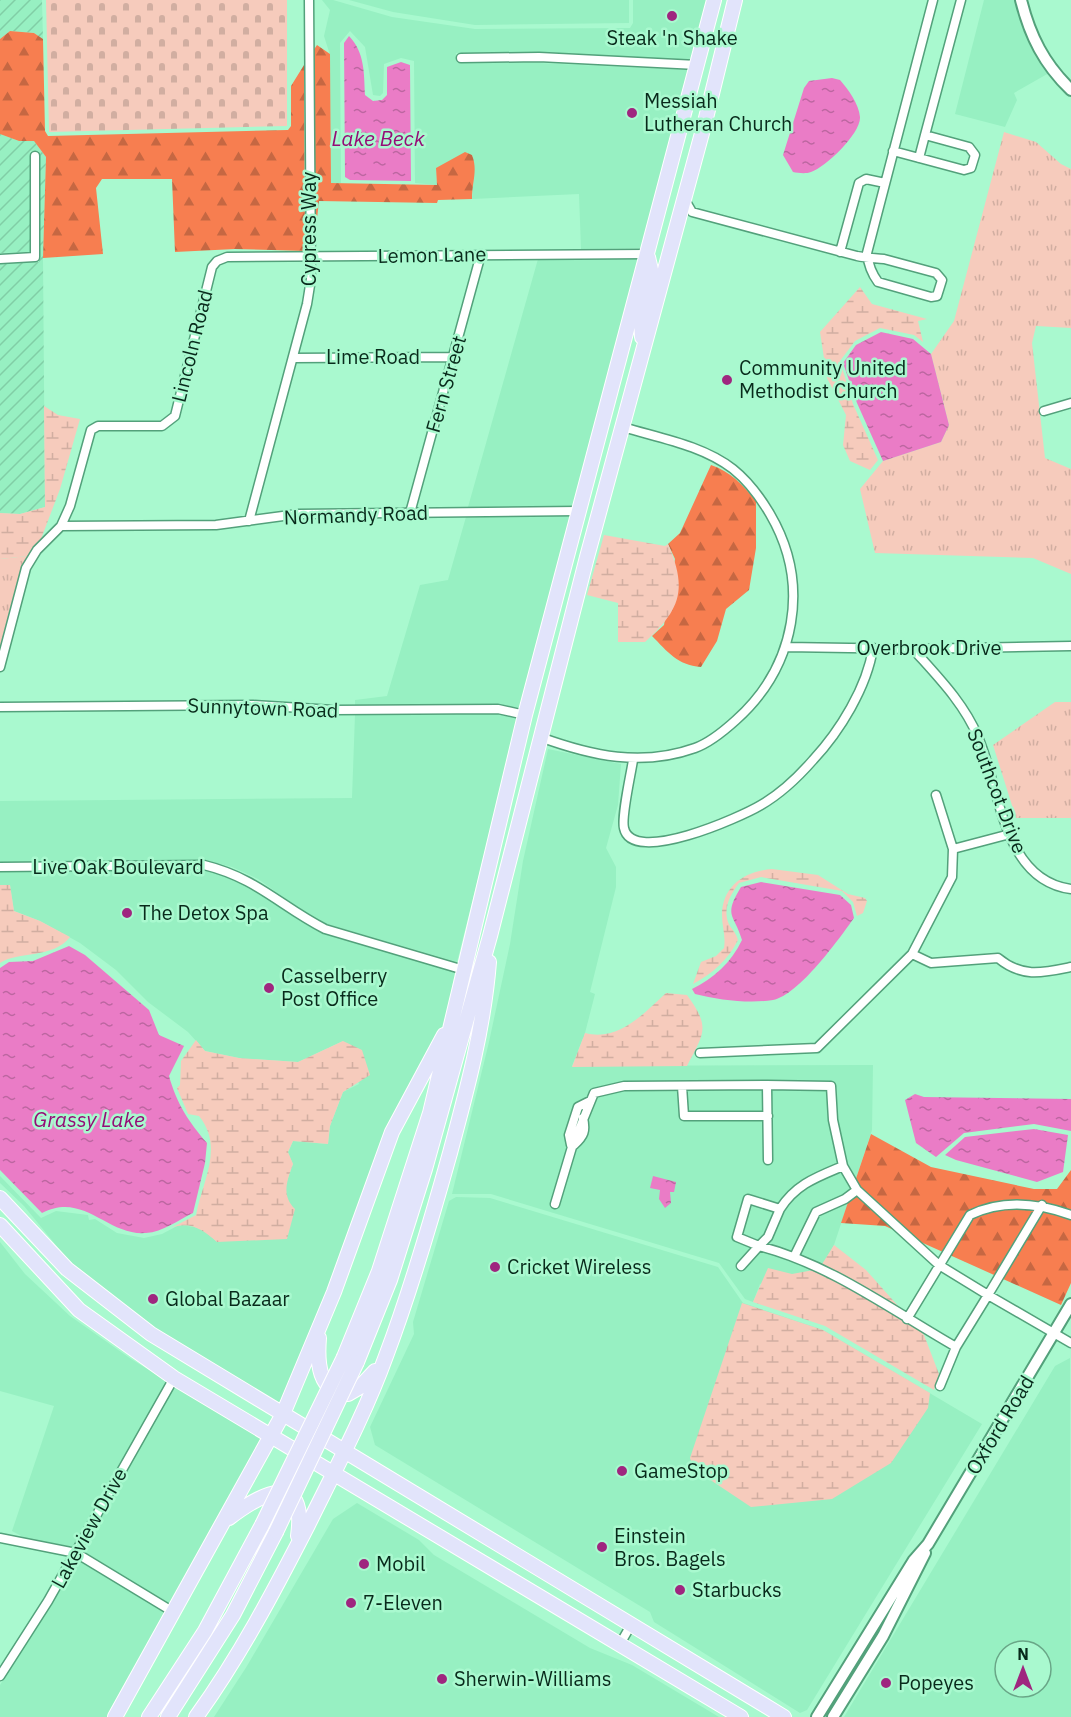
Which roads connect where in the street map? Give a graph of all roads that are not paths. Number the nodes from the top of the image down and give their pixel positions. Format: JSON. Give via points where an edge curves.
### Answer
{"nodes":[{"id":1,"x":309,"y":0,"type":"edge"},
{"id":2,"x":714,"y":0,"type":"edge"},
{"id":3,"x":735,"y":0,"type":"edge"},
{"id":4,"x":933,"y":0,"type":"edge"},
{"id":5,"x":961,"y":0,"type":"edge"},
{"id":6,"x":1021,"y":0,"type":"edge"},
{"id":7,"x":461,"y":58,"type":"dead end"},
{"id":8,"x":697,"y":65,"type":"junction"},
{"id":9,"x":1071,"y":90,"type":"edge"},
{"id":10,"x":707,"y":108,"type":"junction"},
{"id":11,"x":925,"y":135,"type":"junction"},
{"id":12,"x":893,"y":151,"type":"junction"},
{"id":13,"x":673,"y":155,"type":"junction"},
{"id":14,"x":35,"y":156,"type":"dead end"},
{"id":15,"x":919,"y":158,"type":"junction"},
{"id":16,"x":885,"y":183,"type":"junction"},
{"id":17,"x":684,"y":191,"type":"junction"},
{"id":18,"x":670,"y":244,"type":"junction"},
{"id":19,"x":840,"y":252,"type":"junction"},
{"id":20,"x":647,"y":254,"type":"junction"},
{"id":21,"x":481,"y":255,"type":"junction"},
{"id":22,"x":310,"y":256,"type":"junction"},
{"id":23,"x":868,"y":258,"type":"junction"},
{"id":24,"x":0,"y":259,"type":"edge"},
{"id":25,"x":217,"y":261,"type":"joint"},
{"id":26,"x":643,"y":348,"type":"junction"},
{"id":27,"x":454,"y":357,"type":"junction"},
{"id":28,"x":293,"y":358,"type":"junction"},
{"id":29,"x":612,"y":389,"type":"junction"},
{"id":30,"x":1071,"y":403,"type":"edge"},
{"id":31,"x":1044,"y":411,"type":"dead end"},
{"id":32,"x":623,"y":427,"type":"junction"},
{"id":33,"x":579,"y":511,"type":"junction"},
{"id":34,"x":410,"y":513,"type":"junction"},
{"id":35,"x":249,"y":521,"type":"junction"},
{"id":36,"x":61,"y":526,"type":"junction"},
{"id":37,"x":587,"y":557,"type":"junction"},
{"id":38,"x":1071,"y":646,"type":"edge"},
{"id":39,"x":786,"y":647,"type":"junction"},
{"id":40,"x":873,"y":648,"type":"junction"},
{"id":41,"x":913,"y":649,"type":"junction"},
{"id":42,"x":0,"y":667,"type":"edge"},
{"id":43,"x":0,"y":707,"type":"edge"},
{"id":44,"x":525,"y":715,"type":"junction"},
{"id":45,"x":540,"y":737,"type":"junction"},
{"id":46,"x":535,"y":760,"type":"junction"},
{"id":47,"x":633,"y":760,"type":"junction"},
{"id":48,"x":936,"y":795,"type":"dead end"},
{"id":49,"x":1010,"y":834,"type":"junction"},
{"id":50,"x":953,"y":849,"type":"junction"},
{"id":51,"x":0,"y":867,"type":"edge"},
{"id":52,"x":1071,"y":889,"type":"edge"},
{"id":53,"x":490,"y":936,"type":"junction"},
{"id":54,"x":912,"y":954,"type":"junction"},
{"id":55,"x":1071,"y":967,"type":"edge"},
{"id":56,"x":464,"y":970,"type":"junction"},
{"id":57,"x":452,"y":1020,"type":"junction"},
{"id":58,"x":700,"y":1053,"type":"dead end"},
{"id":59,"x":767,"y":1085,"type":"junction"},
{"id":60,"x":682,"y":1086,"type":"junction"},
{"id":61,"x":768,"y":1116,"type":"junction"},
{"id":62,"x":579,"y":1121,"type":"junction"},
{"id":63,"x":572,"y":1147,"type":"junction"},
{"id":64,"x":768,"y":1160,"type":"dead end"},
{"id":65,"x":843,"y":1166,"type":"junction"},
{"id":66,"x":858,"y":1190,"type":"junction"},
{"id":67,"x":2,"y":1203,"type":"edge"},
{"id":68,"x":555,"y":1204,"type":"dead end"},
{"id":69,"x":1042,"y":1205,"type":"junction"},
{"id":70,"x":780,"y":1209,"type":"junction"},
{"id":71,"x":1071,"y":1215,"type":"edge"},
{"id":72,"x":0,"y":1225,"type":"edge"},
{"id":73,"x":759,"y":1246,"type":"junction"},
{"id":74,"x":794,"y":1257,"type":"junction"},
{"id":75,"x":939,"y":1265,"type":"junction"},
{"id":76,"x":741,"y":1266,"type":"dead end"},
{"id":77,"x":988,"y":1295,"type":"junction"},
{"id":78,"x":1071,"y":1304,"type":"edge"},
{"id":79,"x":907,"y":1319,"type":"junction"},
{"id":80,"x":320,"y":1327,"type":"junction"},
{"id":81,"x":1055,"y":1334,"type":"junction"},
{"id":82,"x":1071,"y":1343,"type":"edge"},
{"id":83,"x":956,"y":1347,"type":"junction"},
{"id":84,"x":350,"y":1360,"type":"junction"},
{"id":85,"x":385,"y":1360,"type":"junction"},
{"id":86,"x":174,"y":1378,"type":"junction"},
{"id":87,"x":940,"y":1386,"type":"dead end"},
{"id":88,"x":283,"y":1414,"type":"junction"},
{"id":89,"x":270,"y":1434,"type":"junction"},
{"id":90,"x":344,"y":1452,"type":"junction"},
{"id":91,"x":334,"y":1473,"type":"junction"},
{"id":92,"x":226,"y":1520,"type":"junction"},
{"id":93,"x":0,"y":1538,"type":"edge"},
{"id":94,"x":928,"y":1544,"type":"junction"},
{"id":95,"x":296,"y":1548,"type":"junction"},
{"id":96,"x":76,"y":1553,"type":"junction"},
{"id":97,"x":175,"y":1613,"type":"junction"},
{"id":98,"x":631,"y":1625,"type":"junction"},
{"id":99,"x":620,"y":1644,"type":"junction"},
{"id":100,"x":0,"y":1676,"type":"edge"},
{"id":101,"x":115,"y":1717,"type":"edge"},
{"id":102,"x":149,"y":1717,"type":"edge"},
{"id":103,"x":168,"y":1717,"type":"edge"},
{"id":104,"x":196,"y":1717,"type":"edge"},
{"id":105,"x":741,"y":1717,"type":"edge"},
{"id":106,"x":784,"y":1717,"type":"edge"},
{"id":107,"x":817,"y":1717,"type":"edge"},
{"id":108,"x":833,"y":1717,"type":"edge"}],
"edges":[{"from":1,"to":22,"type":"street","name":"Cypress Way"},
{"from":2,"to":8,"type":"main road"},
{"from":3,"to":10,"type":"main road"},
{"from":4,"to":12,"type":"street"},
{"from":5,"to":11,"type":"street"},
{"from":6,"to":9,"type":"street","via":[[1036,45]]},
{"from":7,"to":8,"type":"street","via":[[539,57]]},
{"from":8,"to":10,"type":"main road","via":[[705,84]]},
{"from":8,"to":13,"type":"main road"},
{"from":10,"to":17,"type":"main road"},
{"from":11,"to":15,"type":"street"},
{"from":11,"to":15,"type":"street","via":[[971,148],[975,156],[967,170]]},
{"from":12,"to":15,"type":"street"},
{"from":12,"to":16,"type":"street"},
{"from":13,"to":18,"type":"main road","via":[[675,179],[662,228],[663,237]]},
{"from":13,"to":20,"type":"main road"},
{"from":14,"to":24,"type":"street","via":[[35,257]]},
{"from":16,"to":19,"type":"street","via":[[866,179],[859,183]]},
{"from":16,"to":23,"type":"street"},
{"from":17,"to":18,"type":"main road"},
{"from":17,"to":19,"type":"street","via":[[690,210]]},
{"from":18,"to":26,"type":"main road"},
{"from":19,"to":23,"type":"street"},
{"from":20,"to":21,"type":"street","name":"Lemon Lane"},
{"from":20,"to":26,"type":"main road","via":[[652,269],[641,317]]},
{"from":20,"to":29,"type":"main road"},
{"from":21,"to":22,"type":"street","name":"Lemon Lane"},
{"from":21,"to":27,"type":"street","name":"Fern Street"},
{"from":22,"to":25,"type":"street","name":"Lemon Lane","via":[[227,257]]},
{"from":22,"to":28,"type":"street","name":"Cypress Way","via":[[307,304]]},
{"from":23,"to":23,"type":"street","via":[[936,273],[942,280],[939,293],[931,297],[880,283]]},
{"from":25,"to":36,"type":"street","name":"Lincoln Road","via":[[212,267],[175,416],[162,426],[98,426],[91,430]]},
{"from":26,"to":32,"type":"main road"},
{"from":27,"to":28,"type":"street","name":"Lime Road"},
{"from":27,"to":34,"type":"street","name":"Fern Street"},
{"from":28,"to":35,"type":"street","name":"Cypress Way"},
{"from":29,"to":32,"type":"main road"},
{"from":29,"to":33,"type":"main road"},
{"from":30,"to":31,"type":"street"},
{"from":32,"to":37,"type":"main road"},
{"from":32,"to":39,"type":"street","via":[[718,459],[739,474],[759,497],[790,559],[792,616]]},
{"from":33,"to":34,"type":"street","name":"Normandy Road"},
{"from":33,"to":37,"type":"main road","via":[[584,522]]},
{"from":33,"to":44,"type":"main road"},
{"from":34,"to":35,"type":"street","name":"Normandy Road","via":[[298,513]]},
{"from":35,"to":36,"type":"street","name":"Normandy Road","via":[[216,525]]},
{"from":36,"to":42,"type":"street","via":[[37,550],[26,568]]},
{"from":37,"to":45,"type":"main road"},
{"from":38,"to":41,"type":"street","name":"Overbrook Drive"},
{"from":39,"to":40,"type":"street","name":"Overbrook Drive"},
{"from":39,"to":47,"type":"street","via":[[752,706],[729,727],[697,747],[663,757]]},
{"from":40,"to":41,"type":"street","name":"Overbrook Drive"},
{"from":40,"to":47,"type":"street","via":[[870,669],[829,741],[813,761],[763,804],[724,824],[671,840],[638,843],[630,838],[624,828]]},
{"from":41,"to":49,"type":"street","name":"Southcot Drive","via":[[971,722]]},
{"from":43,"to":44,"type":"street","name":"Sunnytown Road","via":[[254,705],[333,710],[498,709]]},
{"from":44,"to":46,"type":"main road","via":[[533,732]]},
{"from":44,"to":56,"type":"main road"},
{"from":45,"to":46,"type":"main road"},
{"from":45,"to":47,"type":"street","via":[[597,755]]},
{"from":46,"to":53,"type":"main road"},
{"from":48,"to":50,"type":"street"},
{"from":49,"to":50,"type":"street"},
{"from":49,"to":52,"type":"street","name":"Southcot Drive","via":[[1024,861],[1044,879]]},
{"from":50,"to":54,"type":"street","via":[[952,877]]},
{"from":51,"to":56,"type":"street","name":"Live Oak Boulevard","via":[[204,865],[256,884],[325,929]]},
{"from":53,"to":84,"type":"main road","via":[[390,1280]]},
{"from":53,"to":85,"type":"main road","via":[[477,1048],[429,1231]]},
{"from":54,"to":55,"type":"street","via":[[931,963],[998,958],[1011,970],[1021,971]]},
{"from":54,"to":58,"type":"street","via":[[817,1048]]},
{"from":56,"to":57,"type":"main road"},
{"from":57,"to":80,"type":"main road","via":[[392,1132]]},
{"from":57,"to":84,"type":"main road","via":[[412,1172]]},
{"from":59,"to":60,"type":"street"},
{"from":59,"to":61,"type":"street"},
{"from":59,"to":65,"type":"street","via":[[831,1086],[835,1136]]},
{"from":60,"to":61,"type":"street","via":[[684,1116]]},
{"from":60,"to":62,"type":"street","via":[[605,1088],[578,1107]]},
{"from":61,"to":64,"type":"street"},
{"from":62,"to":63,"type":"street","via":[[569,1135]]},
{"from":62,"to":63,"type":"street","via":[[586,1128],[583,1138]]},
{"from":63,"to":68,"type":"street"},
{"from":65,"to":66,"type":"street"},
{"from":65,"to":70,"type":"street","via":[[801,1184]]},
{"from":66,"to":74,"type":"street","via":[[816,1212]]},
{"from":66,"to":75,"type":"street"},
{"from":67,"to":88,"type":"main road","via":[[67,1269],[109,1304],[184,1355]]},
{"from":69,"to":71,"type":"street"},
{"from":69,"to":75,"type":"street","via":[[1016,1204],[982,1209],[970,1215]]},
{"from":69,"to":77,"type":"street"},
{"from":70,"to":73,"type":"street","via":[[768,1237]]},
{"from":70,"to":73,"type":"street","via":[[748,1199],[737,1237]]},
{"from":72,"to":86,"type":"main road","via":[[79,1310]]},
{"from":73,"to":74,"type":"street"},
{"from":73,"to":76,"type":"street"},
{"from":74,"to":79,"type":"street"},
{"from":75,"to":77,"type":"street"},
{"from":75,"to":79,"type":"street"},
{"from":77,"to":81,"type":"street"},
{"from":77,"to":83,"type":"street"},
{"from":78,"to":81,"type":"street","name":"Oxford Road"},
{"from":79,"to":83,"type":"street"},
{"from":80,"to":85,"type":"main road","via":[[320,1370],[324,1382],[334,1392],[348,1394],[360,1387]]},
{"from":80,"to":88,"type":"main road"},
{"from":81,"to":82,"type":"street"},
{"from":81,"to":94,"type":"street","name":"Oxford Road"},
{"from":83,"to":87,"type":"street"},
{"from":84,"to":102,"type":"main road","bridge":true,"via":[[205,1631]]},
{"from":84,"to":103,"type":"main road","bridge":true,"via":[[276,1532],[233,1615]]},
{"from":85,"to":90,"type":"main road"},
{"from":86,"to":89,"type":"main road"},
{"from":86,"to":96,"type":"street","name":"Lakeview Drive"},
{"from":88,"to":89,"type":"main road"},
{"from":88,"to":90,"type":"main road"},
{"from":89,"to":91,"type":"main road"},
{"from":89,"to":92,"type":"main road"},
{"from":90,"to":91,"type":"main road"},
{"from":90,"to":98,"type":"main road"},
{"from":91,"to":95,"type":"main road"},
{"from":91,"to":99,"type":"main road"},
{"from":92,"to":95,"type":"main road","via":[[265,1494],[286,1493],[299,1512]]},
{"from":92,"to":97,"type":"main road"},
{"from":93,"to":96,"type":"street"},
{"from":94,"to":107,"type":"street","name":"Oxford Road","via":[[914,1560]]},
{"from":94,"to":108,"type":"street","name":"Oxford Road","via":[[883,1636]]},
{"from":95,"to":104,"type":"main road","via":[[231,1668]]},
{"from":96,"to":97,"type":"street"},
{"from":96,"to":100,"type":"street","name":"Lakeview Drive"},
{"from":97,"to":101,"type":"main road"},
{"from":98,"to":99,"type":"street"},
{"from":98,"to":106,"type":"main road"},
{"from":99,"to":105,"type":"main road"}]}
